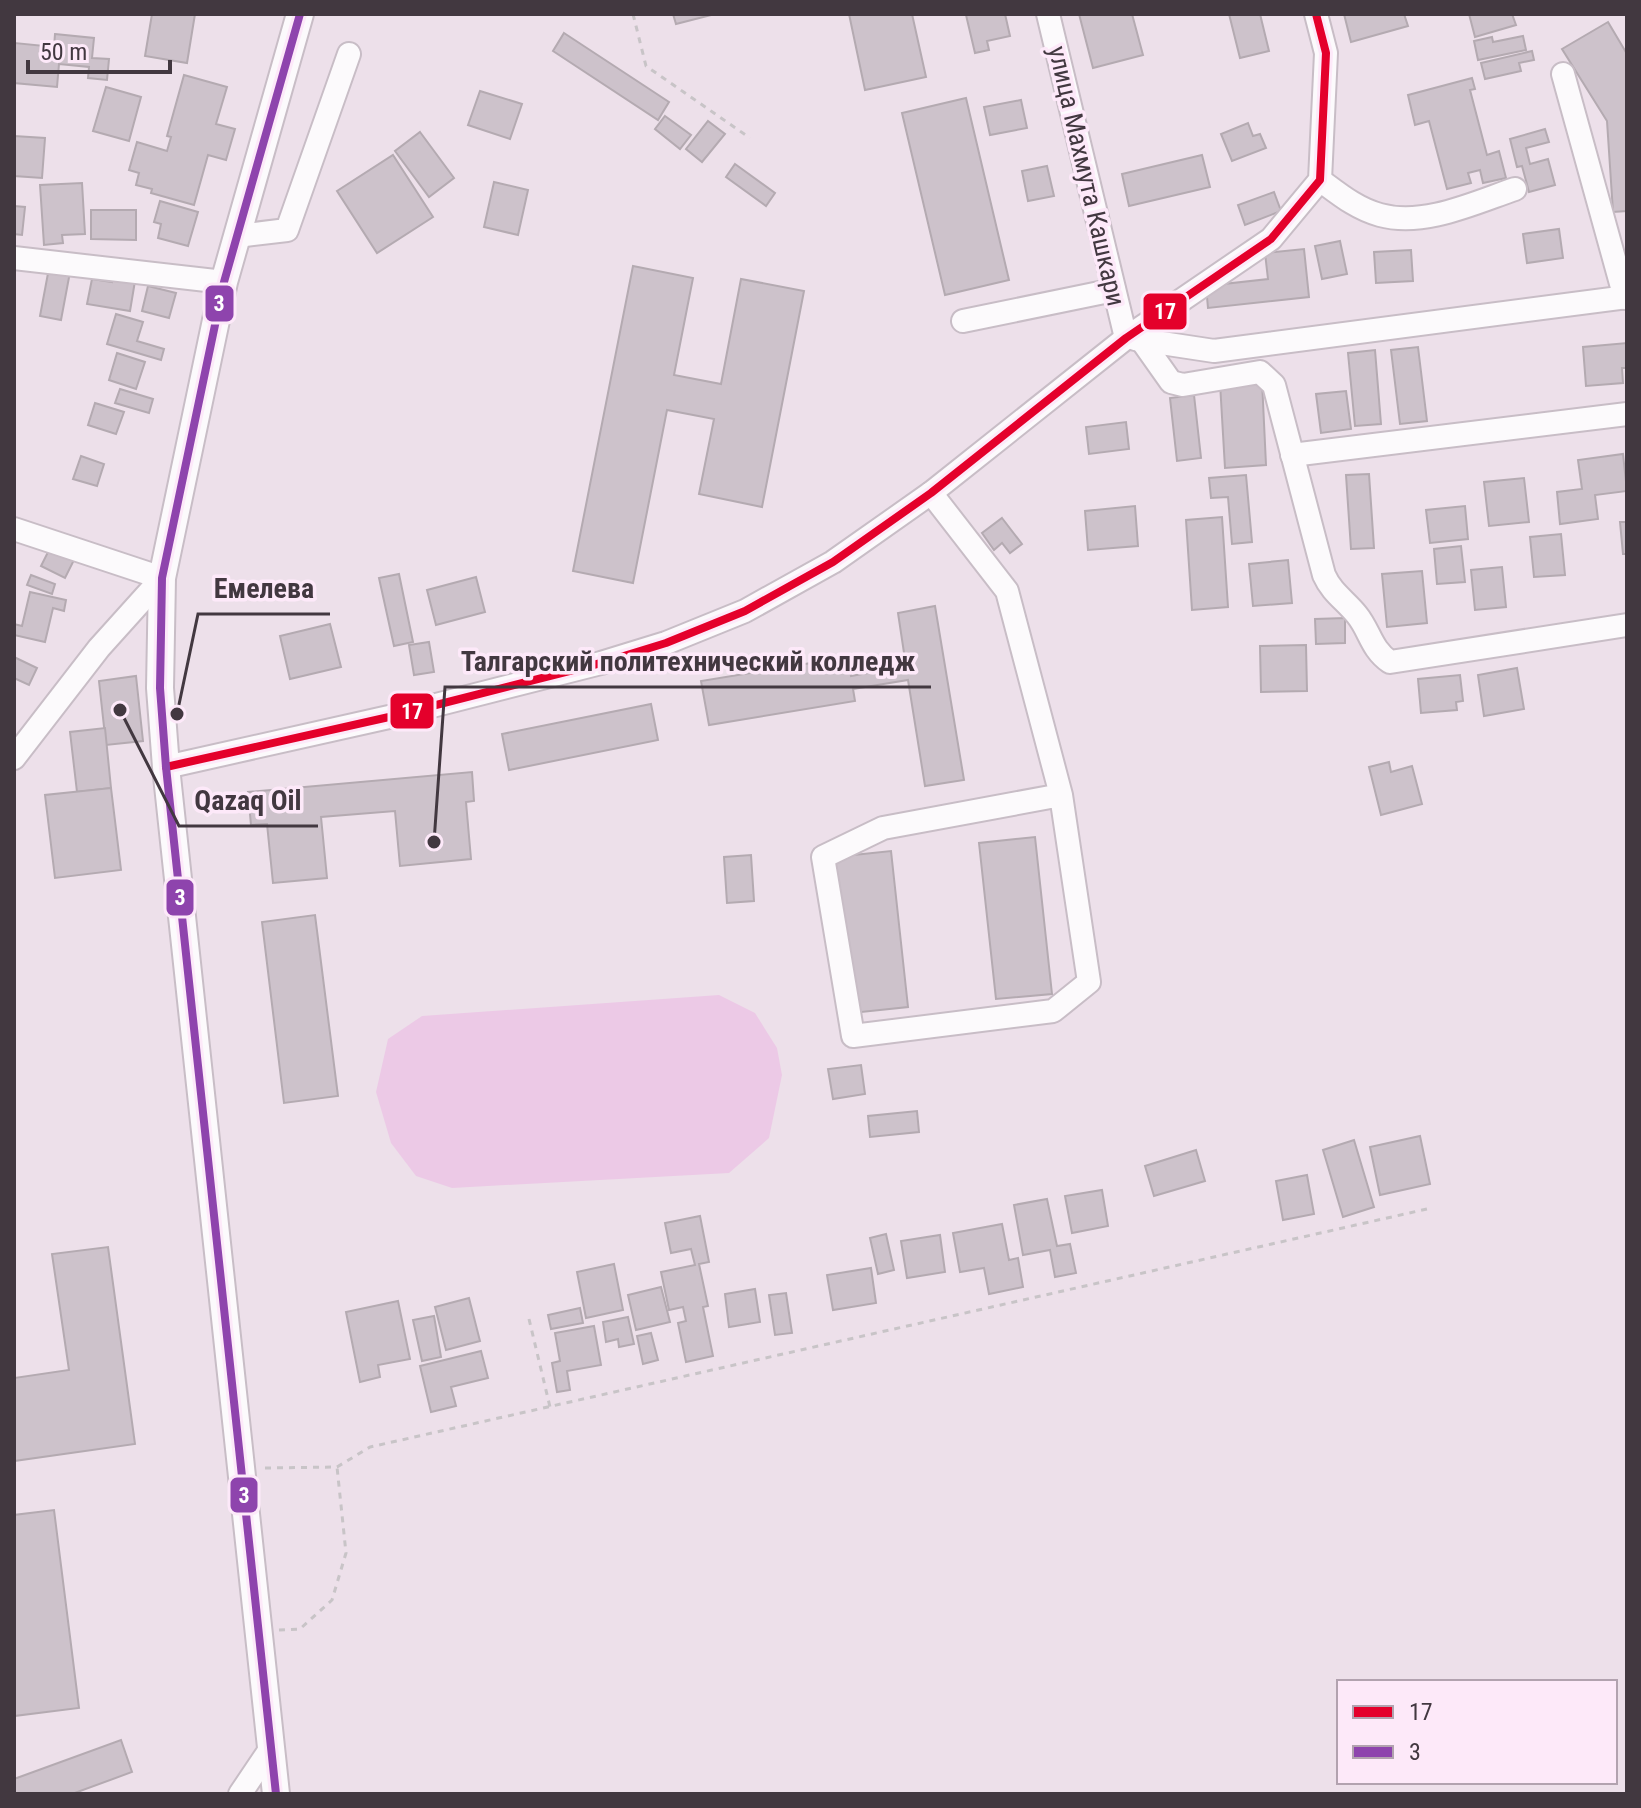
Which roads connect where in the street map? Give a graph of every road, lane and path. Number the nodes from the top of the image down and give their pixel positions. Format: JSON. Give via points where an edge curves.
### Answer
{"nodes":[{"id":1,"x":300,"y":14,"type":"edge"},
{"id":2,"x":633,"y":14,"type":"edge"},
{"id":3,"x":1048,"y":14,"type":"edge"},
{"id":4,"x":1316,"y":14,"type":"edge"},
{"id":5,"x":349,"y":54,"type":"dead end"},
{"id":6,"x":1563,"y":74,"type":"dead end"},
{"id":7,"x":750,"y":138,"type":"dead end"},
{"id":8,"x":1320,"y":180,"type":"junction"},
{"id":9,"x":1515,"y":189,"type":"dead end"},
{"id":10,"x":237,"y":236,"type":"junction"},
{"id":11,"x":14,"y":258,"type":"edge"},
{"id":12,"x":224,"y":282,"type":"junction"},
{"id":13,"x":1114,"y":290,"type":"junction"},
{"id":14,"x":1626,"y":297,"type":"edge"},
{"id":15,"x":963,"y":321,"type":"dead end"},
{"id":16,"x":1134,"y":339,"type":"junction"},
{"id":17,"x":1627,"y":414,"type":"edge"},
{"id":18,"x":1292,"y":455,"type":"junction"},
{"id":19,"x":931,"y":493,"type":"junction"},
{"id":20,"x":14,"y":529,"type":"edge"},
{"id":21,"x":162,"y":578,"type":"junction"},
{"id":22,"x":1627,"y":625,"type":"edge"},
{"id":23,"x":17,"y":749,"type":"edge"},
{"id":24,"x":166,"y":767,"type":"junction"},
{"id":25,"x":1061,"y":795,"type":"junction"},
{"id":26,"x":1427,"y":1209,"type":"dead end"},
{"id":27,"x":529,"y":1319,"type":"dead end"},
{"id":28,"x":550,"y":1407,"type":"junction"},
{"id":29,"x":337,"y":1467,"type":"junction"},
{"id":30,"x":241,"y":1469,"type":"junction"},
{"id":31,"x":258,"y":1630,"type":"junction"},
{"id":32,"x":271,"y":1748,"type":"junction"},
{"id":33,"x":240,"y":1794,"type":"edge"},
{"id":34,"x":276,"y":1794,"type":"edge"}],
"edges":[{"from":1,"to":10,"type":"main road"},
{"from":2,"to":7,"type":"path","via":[[646,66]]},
{"from":3,"to":13,"type":"street","name":"улица Махмута Кашкари"},
{"from":4,"to":8,"type":"street","via":[[1326,53]]},
{"from":5,"to":10,"type":"street","via":[[287,230]]},
{"from":6,"to":14,"type":"street"},
{"from":8,"to":9,"type":"street","via":[[1354,205],[1382,216],[1450,212]]},
{"from":8,"to":16,"type":"street","via":[[1271,239]]},
{"from":10,"to":12,"type":"main road"},
{"from":11,"to":12,"type":"street"},
{"from":12,"to":21,"type":"main road"},
{"from":13,"to":15,"type":"street"},
{"from":13,"to":16,"type":"street","name":"улица Махмута Кашкари"},
{"from":14,"to":16,"type":"street","via":[[1214,351]]},
{"from":16,"to":18,"type":"street","via":[[1171,382],[1183,385],[1260,372],[1269,377]]},
{"from":16,"to":19,"type":"street"},
{"from":17,"to":18,"type":"street"},
{"from":18,"to":22,"type":"street","via":[[1329,587],[1358,615],[1379,655],[1390,662]]},
{"from":19,"to":24,"type":"street","via":[[833,562],[745,611],[666,643],[389,717]]},
{"from":19,"to":25,"type":"street","via":[[1007,591]]},
{"from":20,"to":21,"type":"street"},
{"from":21,"to":23,"type":"street"},
{"from":21,"to":24,"type":"main road","via":[[160,688]]},
{"from":24,"to":30,"type":"main road"},
{"from":25,"to":25,"type":"street","via":[[1089,982],[1053,1011],[853,1036],[823,857],[883,828]]},
{"from":26,"to":28,"type":"path"},
{"from":27,"to":28,"type":"path"},
{"from":28,"to":29,"type":"path","via":[[370,1447]]},
{"from":29,"to":30,"type":"path"},
{"from":29,"to":31,"type":"path","via":[[346,1553],[332,1600],[300,1629]]},
{"from":30,"to":31,"type":"main road"},
{"from":31,"to":32,"type":"main road"},
{"from":32,"to":33,"type":"street"},
{"from":32,"to":34,"type":"main road"}]}
